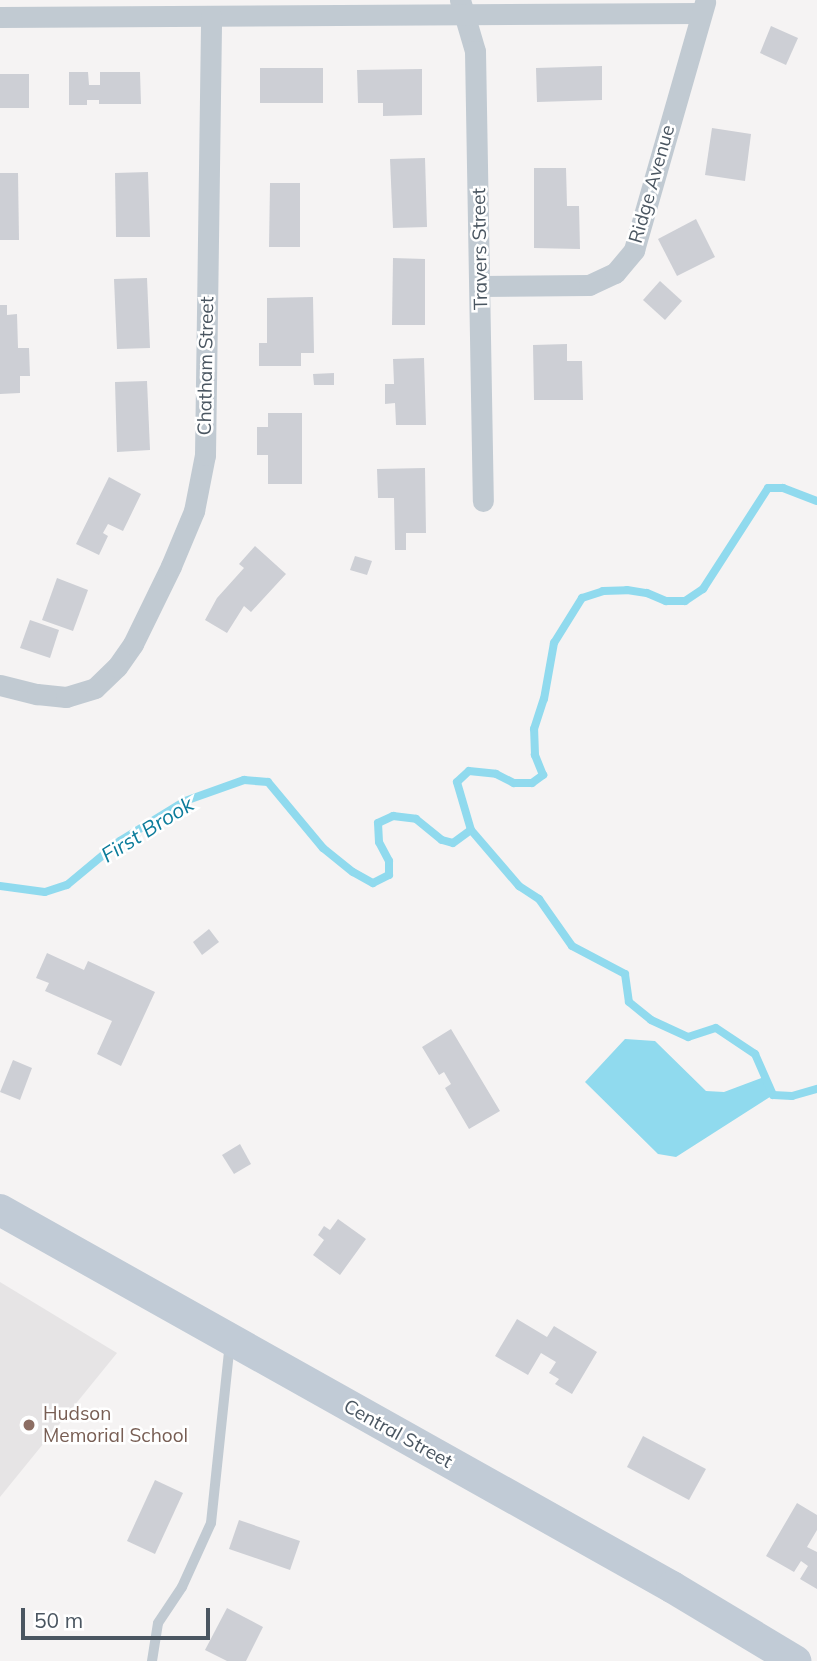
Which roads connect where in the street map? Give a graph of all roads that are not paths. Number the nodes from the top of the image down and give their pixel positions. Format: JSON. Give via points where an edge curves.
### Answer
{"nodes":[{"id":1,"x":461,"y":6,"type":"edge"},
{"id":2,"x":703,"y":6,"type":"edge"},
{"id":3,"x":211,"y":16,"type":"junction"},
{"id":4,"x":0,"y":17,"type":"edge"},
{"id":5,"x":481,"y":286,"type":"junction"},
{"id":6,"x":483,"y":501,"type":"dead end"},
{"id":7,"x":0,"y":685,"type":"edge"},
{"id":8,"x":0,"y":1210,"type":"edge"},
{"id":9,"x":230,"y":1339,"type":"junction"},
{"id":10,"x":152,"y":1661,"type":"edge"},
{"id":11,"x":795,"y":1661,"type":"edge"}],
"edges":[{"from":1,"to":2,"type":"street"},
{"from":1,"to":3,"type":"street"},
{"from":1,"to":5,"type":"street","name":"Travers Street","via":[[475,51]]},
{"from":2,"to":5,"type":"street","name":"Ridge Avenue","via":[[634,250],[615,273],[589,285]]},
{"from":3,"to":4,"type":"street"},
{"from":3,"to":7,"type":"street","name":"Chatham Street","via":[[205,455],[194,512],[133,644],[95,688],[66,696]]},
{"from":5,"to":6,"type":"street","name":"Travers Street"},
{"from":8,"to":9,"type":"street","name":"Central Street"},
{"from":9,"to":10,"type":"lane","via":[[211,1523],[158,1623]]},
{"from":9,"to":11,"type":"street","name":"Central Street"}]}
